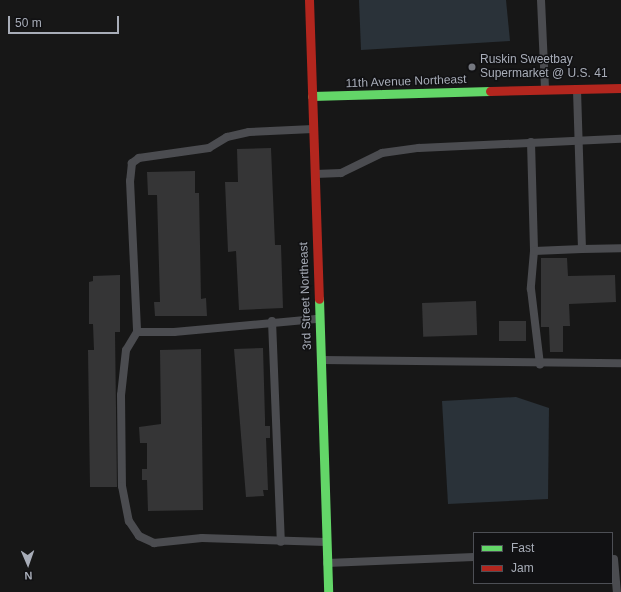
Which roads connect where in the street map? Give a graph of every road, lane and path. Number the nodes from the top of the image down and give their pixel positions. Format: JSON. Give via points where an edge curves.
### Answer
{"nodes":[{"id":1,"x":309,"y":0,"type":"edge"},
{"id":2,"x":541,"y":0,"type":"edge"},
{"id":3,"x":621,"y":88,"type":"edge"},
{"id":4,"x":577,"y":89,"type":"junction"},
{"id":5,"x":545,"y":90,"type":"junction"},
{"id":6,"x":312,"y":96,"type":"junction"},
{"id":7,"x":313,"y":129,"type":"junction"},
{"id":8,"x":621,"y":139,"type":"edge"},
{"id":9,"x":579,"y":140,"type":"junction"},
{"id":10,"x":531,"y":142,"type":"junction"},
{"id":11,"x":314,"y":174,"type":"junction"},
{"id":12,"x":621,"y":248,"type":"edge"},
{"id":13,"x":582,"y":249,"type":"junction"},
{"id":14,"x":534,"y":250,"type":"junction"},
{"id":15,"x":319,"y":319,"type":"junction"},
{"id":16,"x":272,"y":321,"type":"junction"},
{"id":17,"x":137,"y":332,"type":"junction"},
{"id":18,"x":320,"y":360,"type":"junction"},
{"id":19,"x":621,"y":363,"type":"edge"},
{"id":20,"x":540,"y":364,"type":"junction"},
{"id":21,"x":281,"y":542,"type":"junction"},
{"id":22,"x":326,"y":542,"type":"junction"},
{"id":23,"x":473,"y":557,"type":"edge"},
{"id":24,"x":616,"y":559,"type":"edge"},
{"id":25,"x":327,"y":563,"type":"junction"},
{"id":26,"x":328,"y":592,"type":"edge"},
{"id":27,"x":618,"y":592,"type":"edge"}],
"edges":[{"from":1,"to":6,"type":"street","name":"3rd Street Northeast"},
{"from":2,"to":5,"type":"lane"},
{"from":3,"to":4,"type":"street","name":"11th Avenue Northeast"},
{"from":4,"to":5,"type":"street","name":"11th Avenue Northeast"},
{"from":4,"to":9,"type":"lane"},
{"from":5,"to":6,"type":"street","name":"11th Avenue Northeast"},
{"from":6,"to":7,"type":"street","name":"3rd Street Northeast"},
{"from":7,"to":11,"type":"street","name":"3rd Street Northeast"},
{"from":7,"to":17,"type":"lane","via":[[249,132],[227,137],[209,148],[139,158],[132,163],[130,181]]},
{"from":8,"to":9,"type":"lane"},
{"from":9,"to":10,"type":"lane"},
{"from":9,"to":13,"type":"lane"},
{"from":10,"to":11,"type":"lane","via":[[382,153],[341,173]]},
{"from":10,"to":14,"type":"lane"},
{"from":11,"to":15,"type":"street","name":"3rd Street Northeast"},
{"from":12,"to":13,"type":"lane"},
{"from":13,"to":14,"type":"lane"},
{"from":14,"to":20,"type":"lane","via":[[532,316]]},
{"from":15,"to":16,"type":"lane"},
{"from":15,"to":18,"type":"street","name":"3rd Street Northeast"},
{"from":16,"to":17,"type":"lane","via":[[174,332]]},
{"from":16,"to":21,"type":"lane"},
{"from":17,"to":21,"type":"lane","via":[[126,350],[120,395],[122,486],[129,521],[139,536],[154,543],[202,538]]},
{"from":18,"to":20,"type":"lane"},
{"from":18,"to":22,"type":"street","name":"3rd Street Northeast"},
{"from":19,"to":20,"type":"lane"},
{"from":21,"to":22,"type":"lane"},
{"from":22,"to":25,"type":"street","name":"3rd Street Northeast"},
{"from":23,"to":25,"type":"lane"},
{"from":24,"to":27,"type":"lane"},
{"from":25,"to":26,"type":"street","name":"3rd Street Northeast"}]}
